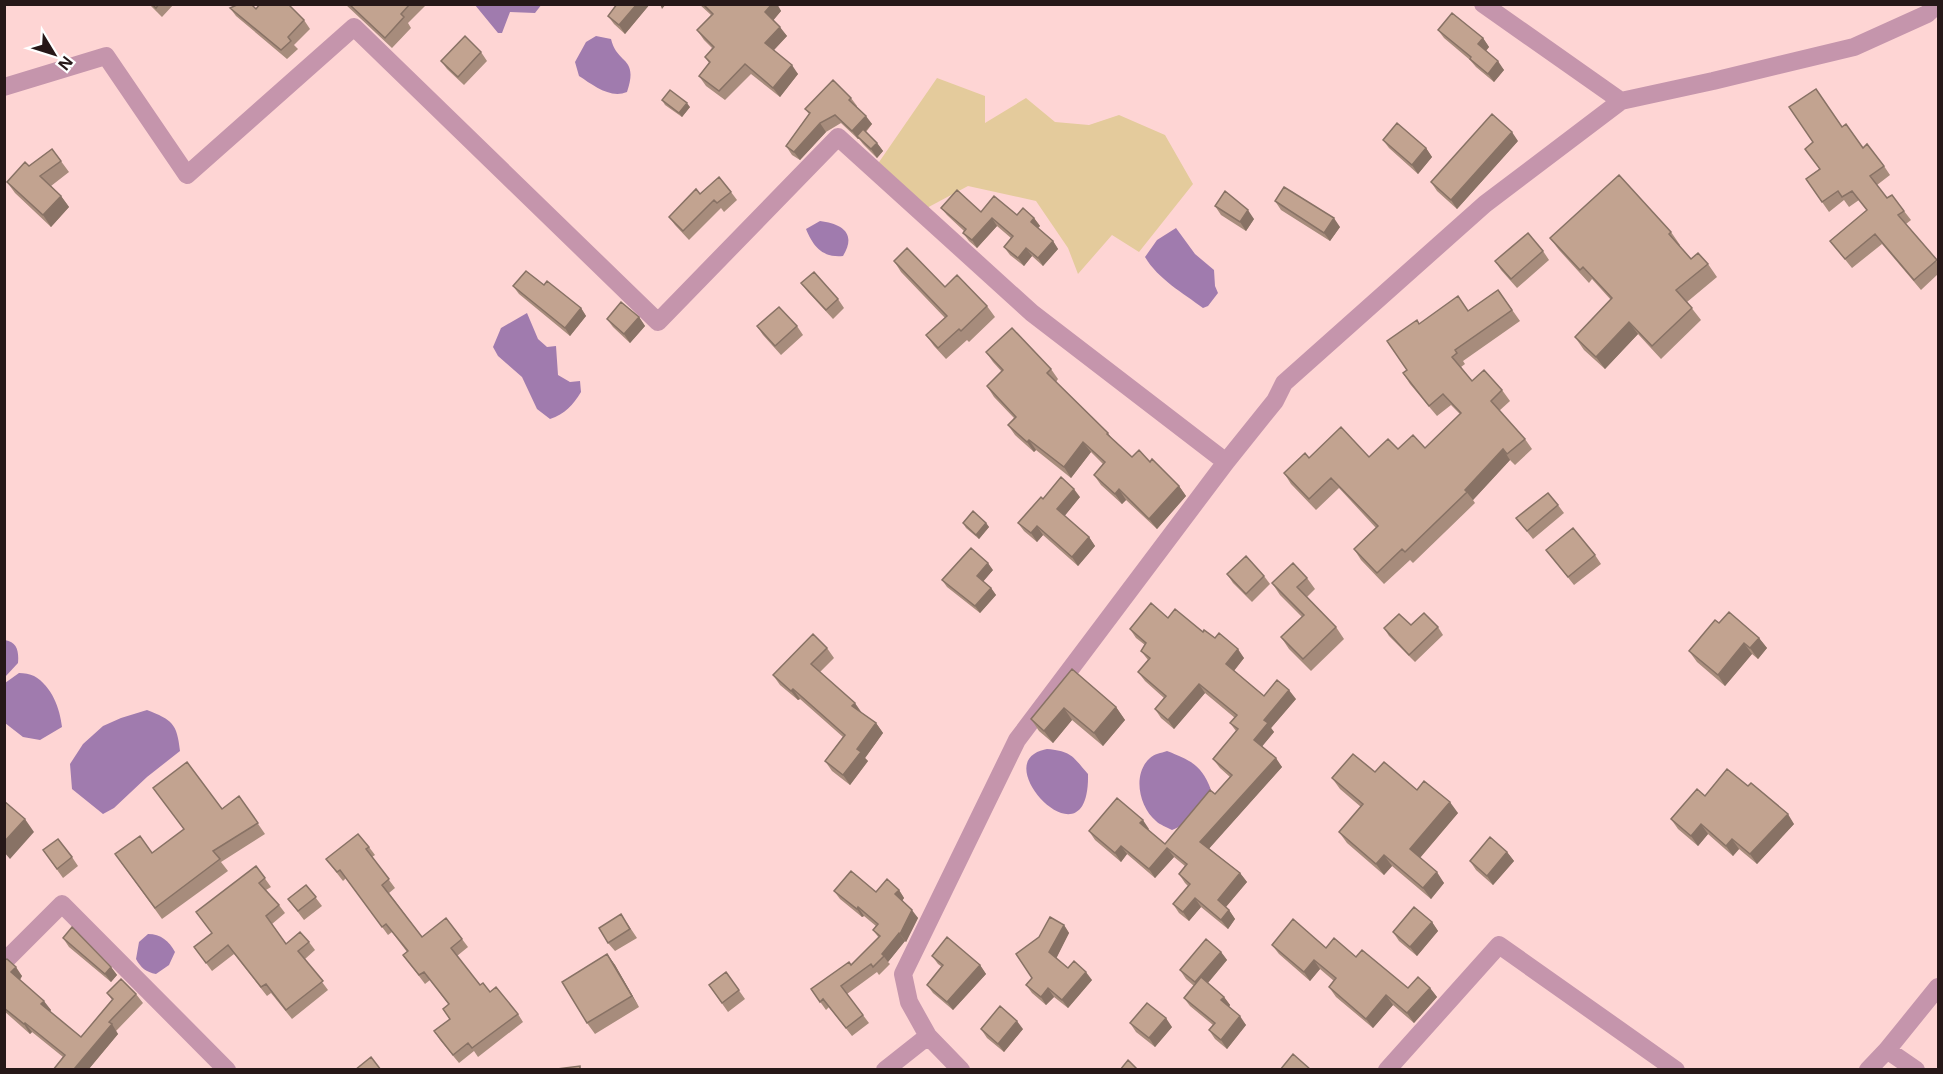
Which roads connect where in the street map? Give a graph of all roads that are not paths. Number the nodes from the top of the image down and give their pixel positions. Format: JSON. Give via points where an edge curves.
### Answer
{"nodes":[{"id":1,"x":1483,"y":4,"type":"edge"},
{"id":2,"x":1938,"y":4,"type":"edge"},
{"id":3,"x":4,"y":87,"type":"edge"},
{"id":4,"x":1621,"y":101,"type":"junction"},
{"id":5,"x":1226,"y":462,"type":"junction"},
{"id":6,"x":4,"y":962,"type":"edge"},
{"id":7,"x":1938,"y":987,"type":"edge"},
{"id":8,"x":928,"y":1036,"type":"junction"},
{"id":9,"x":1887,"y":1050,"type":"junction"},
{"id":10,"x":227,"y":1070,"type":"edge"},
{"id":11,"x":885,"y":1070,"type":"edge"},
{"id":12,"x":961,"y":1070,"type":"edge"},
{"id":13,"x":1387,"y":1070,"type":"edge"},
{"id":14,"x":1676,"y":1070,"type":"edge"},
{"id":15,"x":1868,"y":1070,"type":"edge"},
{"id":16,"x":1916,"y":1070,"type":"edge"}],
"edges":[{"from":1,"to":4,"type":"street"},
{"from":2,"to":4,"type":"street","via":[[1927,14],[1854,47]]},
{"from":3,"to":5,"type":"street","via":[[106,56],[187,175],[354,27],[658,322],[838,137],[1032,313]]},
{"from":4,"to":5,"type":"street","via":[[1485,204],[1284,383]]},
{"from":5,"to":8,"type":"street","via":[[1017,740],[903,974],[909,1002]]},
{"from":6,"to":10,"type":"street","via":[[62,904]]},
{"from":7,"to":9,"type":"street"},
{"from":8,"to":11,"type":"street"},
{"from":8,"to":12,"type":"street"},
{"from":9,"to":15,"type":"street"},
{"from":9,"to":16,"type":"street"},
{"from":13,"to":14,"type":"street","via":[[1499,945]]}]}
